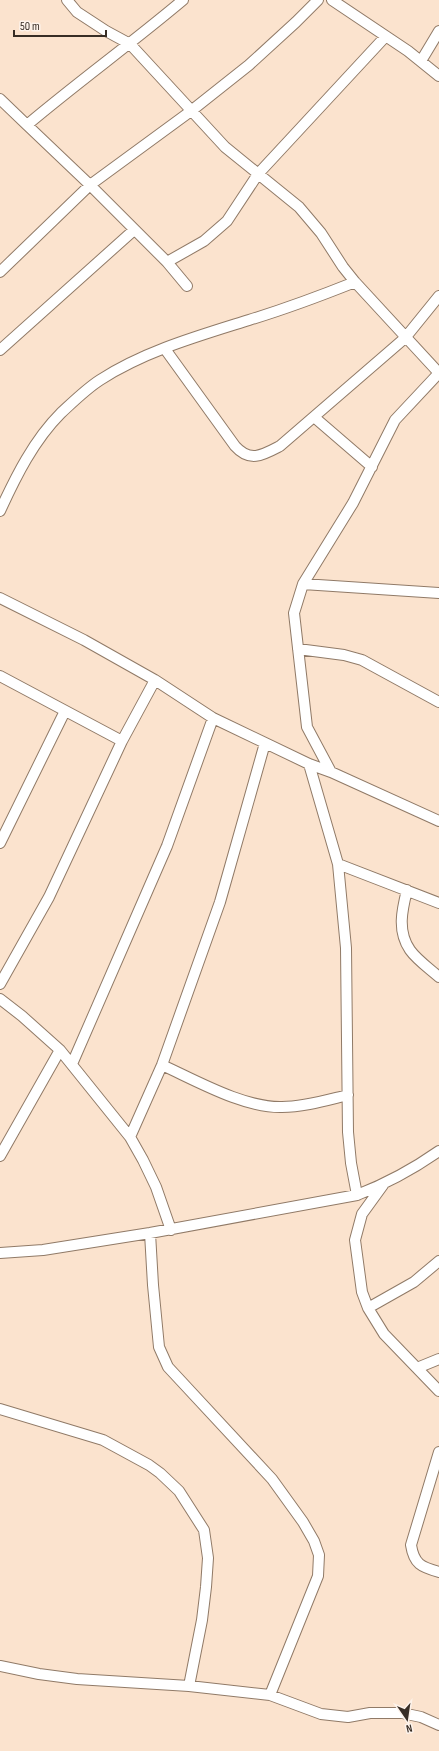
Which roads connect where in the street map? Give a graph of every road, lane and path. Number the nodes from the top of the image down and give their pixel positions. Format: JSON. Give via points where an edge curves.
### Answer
{"nodes":[{"id":1,"x":67,"y":0,"type":"edge"},
{"id":2,"x":183,"y":0,"type":"edge"},
{"id":3,"x":318,"y":0,"type":"edge"},
{"id":4,"x":332,"y":0,"type":"edge"},
{"id":5,"x":439,"y":31,"type":"edge"},
{"id":6,"x":385,"y":37,"type":"junction"},
{"id":7,"x":130,"y":44,"type":"junction"},
{"id":8,"x":421,"y":61,"type":"junction"},
{"id":9,"x":439,"y":76,"type":"edge"},
{"id":10,"x":0,"y":99,"type":"edge"},
{"id":11,"x":191,"y":111,"type":"junction"},
{"id":12,"x":26,"y":125,"type":"junction"},
{"id":13,"x":258,"y":174,"type":"junction"},
{"id":14,"x":90,"y":185,"type":"junction"},
{"id":15,"x":134,"y":230,"type":"junction"},
{"id":16,"x":167,"y":262,"type":"junction"},
{"id":17,"x":0,"y":272,"type":"edge"},
{"id":18,"x":355,"y":282,"type":"junction"},
{"id":19,"x":187,"y":286,"type":"dead end"},
{"id":20,"x":439,"y":296,"type":"edge"},
{"id":21,"x":405,"y":338,"type":"junction"},
{"id":22,"x":165,"y":348,"type":"junction"},
{"id":23,"x":0,"y":350,"type":"edge"},
{"id":24,"x":439,"y":373,"type":"edge"},
{"id":25,"x":314,"y":417,"type":"junction"},
{"id":26,"x":372,"y":467,"type":"junction"},
{"id":27,"x":0,"y":511,"type":"edge"},
{"id":28,"x":303,"y":584,"type":"junction"},
{"id":29,"x":439,"y":593,"type":"edge"},
{"id":30,"x":0,"y":598,"type":"edge"},
{"id":31,"x":298,"y":649,"type":"junction"},
{"id":32,"x":0,"y":676,"type":"edge"},
{"id":33,"x":155,"y":680,"type":"junction"},
{"id":34,"x":439,"y":702,"type":"edge"},
{"id":35,"x":65,"y":711,"type":"junction"},
{"id":36,"x":213,"y":718,"type":"junction"},
{"id":37,"x":122,"y":741,"type":"junction"},
{"id":38,"x":265,"y":743,"type":"junction"},
{"id":39,"x":309,"y":764,"type":"junction"},
{"id":40,"x":331,"y":772,"type":"junction"},
{"id":41,"x":439,"y":821,"type":"edge"},
{"id":42,"x":0,"y":843,"type":"edge"},
{"id":43,"x":338,"y":864,"type":"junction"},
{"id":44,"x":407,"y":890,"type":"junction"},
{"id":45,"x":439,"y":903,"type":"edge"},
{"id":46,"x":439,"y":978,"type":"edge"},
{"id":47,"x":0,"y":984,"type":"edge"},
{"id":48,"x":0,"y":999,"type":"edge"},
{"id":49,"x":60,"y":1050,"type":"junction"},
{"id":50,"x":72,"y":1064,"type":"junction"},
{"id":51,"x":162,"y":1065,"type":"junction"},
{"id":52,"x":348,"y":1095,"type":"junction"},
{"id":53,"x":130,"y":1137,"type":"junction"},
{"id":54,"x":439,"y":1151,"type":"edge"},
{"id":55,"x":0,"y":1156,"type":"edge"},
{"id":56,"x":384,"y":1185,"type":"junction"},
{"id":57,"x":357,"y":1195,"type":"junction"},
{"id":58,"x":171,"y":1230,"type":"junction"},
{"id":59,"x":150,"y":1233,"type":"junction"},
{"id":60,"x":0,"y":1253,"type":"edge"},
{"id":61,"x":439,"y":1261,"type":"edge"},
{"id":62,"x":368,"y":1308,"type":"junction"},
{"id":63,"x":439,"y":1359,"type":"edge"},
{"id":64,"x":417,"y":1368,"type":"junction"},
{"id":65,"x":439,"y":1390,"type":"edge"},
{"id":66,"x":0,"y":1409,"type":"edge"},
{"id":67,"x":439,"y":1452,"type":"edge"},
{"id":68,"x":439,"y":1572,"type":"edge"},
{"id":69,"x":0,"y":1666,"type":"edge"},
{"id":70,"x":189,"y":1686,"type":"junction"},
{"id":71,"x":270,"y":1695,"type":"junction"},
{"id":72,"x":439,"y":1725,"type":"edge"}],
"edges":[{"from":1,"to":7,"type":"street","via":[[77,12]]},
{"from":2,"to":7,"type":"street"},
{"from":3,"to":11,"type":"street","via":[[255,59]]},
{"from":4,"to":6,"type":"street"},
{"from":5,"to":8,"type":"street"},
{"from":6,"to":8,"type":"street"},
{"from":6,"to":13,"type":"street"},
{"from":7,"to":11,"type":"street"},
{"from":7,"to":12,"type":"street"},
{"from":8,"to":9,"type":"street"},
{"from":10,"to":12,"type":"street"},
{"from":11,"to":13,"type":"street","via":[[225,147]]},
{"from":11,"to":14,"type":"street"},
{"from":12,"to":14,"type":"street"},
{"from":13,"to":16,"type":"street","via":[[237,207],[215,232]]},
{"from":13,"to":18,"type":"street","via":[[299,207],[321,233]]},
{"from":14,"to":15,"type":"street"},
{"from":14,"to":17,"type":"street"},
{"from":15,"to":16,"type":"street"},
{"from":15,"to":23,"type":"street"},
{"from":16,"to":19,"type":"street"},
{"from":18,"to":21,"type":"street"},
{"from":18,"to":22,"type":"street","via":[[308,301]]},
{"from":20,"to":21,"type":"street"},
{"from":21,"to":24,"type":"street"},
{"from":21,"to":25,"type":"street"},
{"from":22,"to":25,"type":"street","via":[[241,453],[258,456],[265,454],[280,446]]},
{"from":22,"to":27,"type":"street","via":[[125,365],[98,381],[60,415],[40,437],[17,473]]},
{"from":24,"to":26,"type":"street","via":[[395,420]]},
{"from":25,"to":26,"type":"street"},
{"from":26,"to":28,"type":"street","via":[[345,518]]},
{"from":28,"to":29,"type":"street"},
{"from":28,"to":31,"type":"street","via":[[294,613]]},
{"from":30,"to":33,"type":"street","via":[[84,640]]},
{"from":31,"to":34,"type":"street","via":[[362,660]]},
{"from":31,"to":40,"type":"street","via":[[307,727]]},
{"from":32,"to":35,"type":"street"},
{"from":33,"to":36,"type":"street"},
{"from":33,"to":37,"type":"street"},
{"from":35,"to":37,"type":"street"},
{"from":35,"to":42,"type":"street"},
{"from":36,"to":38,"type":"street"},
{"from":36,"to":50,"type":"street","via":[[167,846]]},
{"from":37,"to":47,"type":"street","via":[[48,897]]},
{"from":38,"to":39,"type":"street"},
{"from":38,"to":51,"type":"street","via":[[220,902]]},
{"from":39,"to":40,"type":"street"},
{"from":39,"to":43,"type":"street"},
{"from":40,"to":41,"type":"street"},
{"from":43,"to":44,"type":"street"},
{"from":43,"to":52,"type":"street","via":[[346,948]]},
{"from":44,"to":45,"type":"street"},
{"from":44,"to":46,"type":"street","via":[[401,925],[404,938],[410,950]]},
{"from":48,"to":49,"type":"street"},
{"from":49,"to":50,"type":"street"},
{"from":49,"to":55,"type":"street"},
{"from":50,"to":53,"type":"street"},
{"from":51,"to":52,"type":"street","via":[[248,1102],[268,1106],[301,1105]]},
{"from":51,"to":53,"type":"street"},
{"from":52,"to":57,"type":"street","via":[[349,1140]]},
{"from":53,"to":58,"type":"street","via":[[156,1187]]},
{"from":54,"to":56,"type":"street","via":[[409,1172]]},
{"from":56,"to":57,"type":"street"},
{"from":56,"to":62,"type":"street","via":[[362,1214],[355,1240],[359,1279]]},
{"from":57,"to":58,"type":"street"},
{"from":58,"to":59,"type":"street"},
{"from":59,"to":60,"type":"street","via":[[43,1250]]},
{"from":59,"to":71,"type":"street","via":[[159,1347],[168,1368],[272,1479],[303,1522],[319,1555],[318,1576]]},
{"from":61,"to":62,"type":"street","via":[[414,1282]]},
{"from":62,"to":64,"type":"street","via":[[388,1338]]},
{"from":63,"to":64,"type":"street"},
{"from":64,"to":65,"type":"street"},
{"from":66,"to":70,"type":"street","via":[[117,1446],[149,1465],[179,1491],[204,1530],[208,1558],[202,1620]]},
{"from":67,"to":68,"type":"street","via":[[410,1545],[417,1563]]},
{"from":69,"to":70,"type":"street","via":[[62,1677]]},
{"from":70,"to":71,"type":"street"},
{"from":71,"to":72,"type":"street","via":[[321,1714],[348,1717],[370,1713],[402,1713],[422,1717]]}]}
